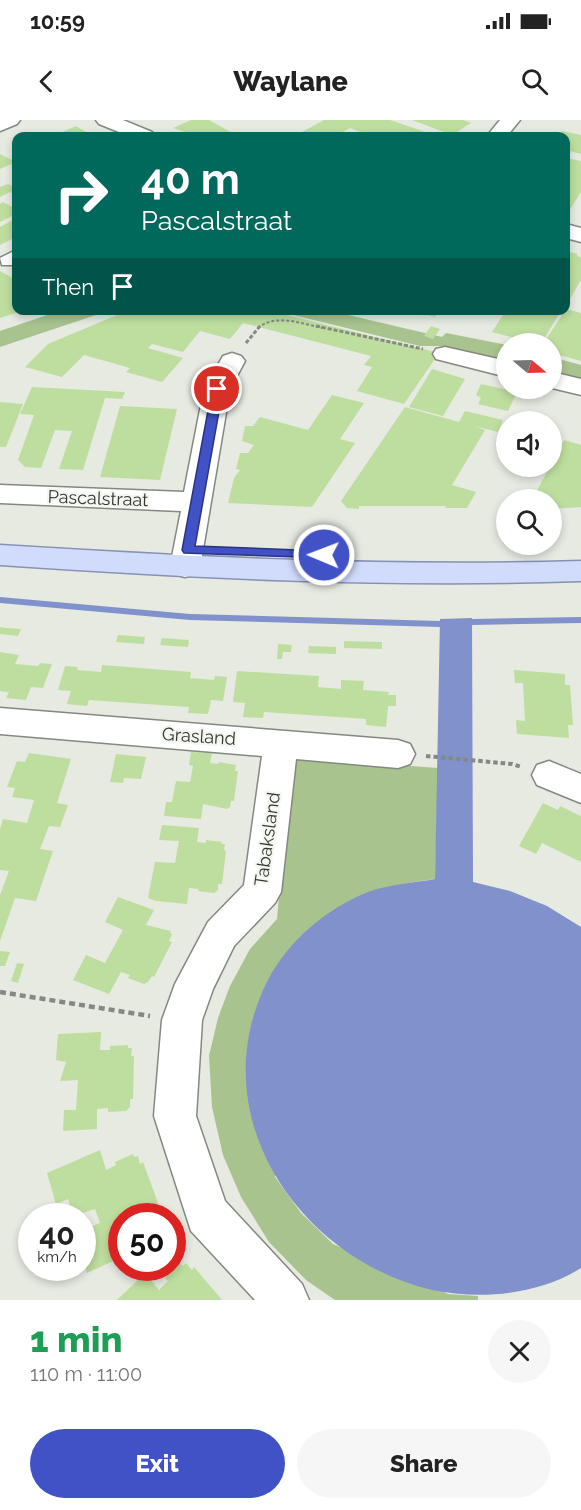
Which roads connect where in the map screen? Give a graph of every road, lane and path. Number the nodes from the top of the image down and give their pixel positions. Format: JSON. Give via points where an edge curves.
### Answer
{"nodes":[{"id":1,"x":10,"y":120,"type":"edge"},
{"id":2,"x":106,"y":120,"type":"edge"},
{"id":3,"x":510,"y":120,"type":"edge"},
{"id":4,"x":0,"y":125,"type":"edge"},
{"id":5,"x":135,"y":132,"type":"edge"},
{"id":6,"x":500,"y":132,"type":"edge"},
{"id":7,"x":445,"y":354,"type":"joint"},
{"id":8,"x":232,"y":361,"type":"joint"},
{"id":9,"x":496,"y":366,"type":"edge"},
{"id":10,"x":562,"y":382,"type":"edge"},
{"id":11,"x":581,"y":387,"type":"edge"},
{"id":12,"x":0,"y":494,"type":"edge"},
{"id":13,"x":196,"y":502,"type":"junction"},
{"id":14,"x":0,"y":539,"type":"edge"},
{"id":15,"x":581,"y":554,"type":"edge"},
{"id":16,"x":0,"y":555,"type":"edge"},
{"id":17,"x":186,"y":558,"type":"junction"},
{"id":18,"x":581,"y":571,"type":"edge"},
{"id":19,"x":0,"y":721,"type":"edge"},
{"id":20,"x":281,"y":742,"type":"junction"},
{"id":21,"x":398,"y":754,"type":"dead end"},
{"id":22,"x":433,"y":756,"type":"dead end"},
{"id":23,"x":549,"y":775,"type":"joint"},
{"id":24,"x":581,"y":789,"type":"edge"},
{"id":25,"x":0,"y":992,"type":"edge"},
{"id":26,"x":182,"y":1020,"type":"junction"},
{"id":27,"x":286,"y":1300,"type":"edge"}],
"edges":[{"from":1,"to":4,"type":"street"},
{"from":2,"to":5,"type":"street"},
{"from":3,"to":6,"type":"street"},
{"from":7,"to":8,"type":"path","via":[[274,320],[261,323]]},
{"from":7,"to":9,"type":"street"},
{"from":8,"to":13,"type":"street","via":[[217,389]]},
{"from":10,"to":11,"type":"street"},
{"from":12,"to":13,"type":"street","name":"Pascalstraat"},
{"from":13,"to":17,"type":"street"},
{"from":14,"to":17,"type":"main road"},
{"from":15,"to":17,"type":"main road"},
{"from":16,"to":17,"type":"main road"},
{"from":17,"to":18,"type":"main road","via":[[306,573],[502,575]]},
{"from":19,"to":20,"type":"street","name":"Grasland"},
{"from":20,"to":21,"type":"street","name":"Grasland"},
{"from":20,"to":26,"type":"street","name":"Tabaksland","via":[[262,892],[221,934],[195,984]]},
{"from":22,"to":23,"type":"path","via":[[512,764]]},
{"from":23,"to":24,"type":"street"},
{"from":25,"to":26,"type":"path"},
{"from":26,"to":27,"type":"street","name":"Tabaksland","via":[[175,1116],[207,1215]]}]}
